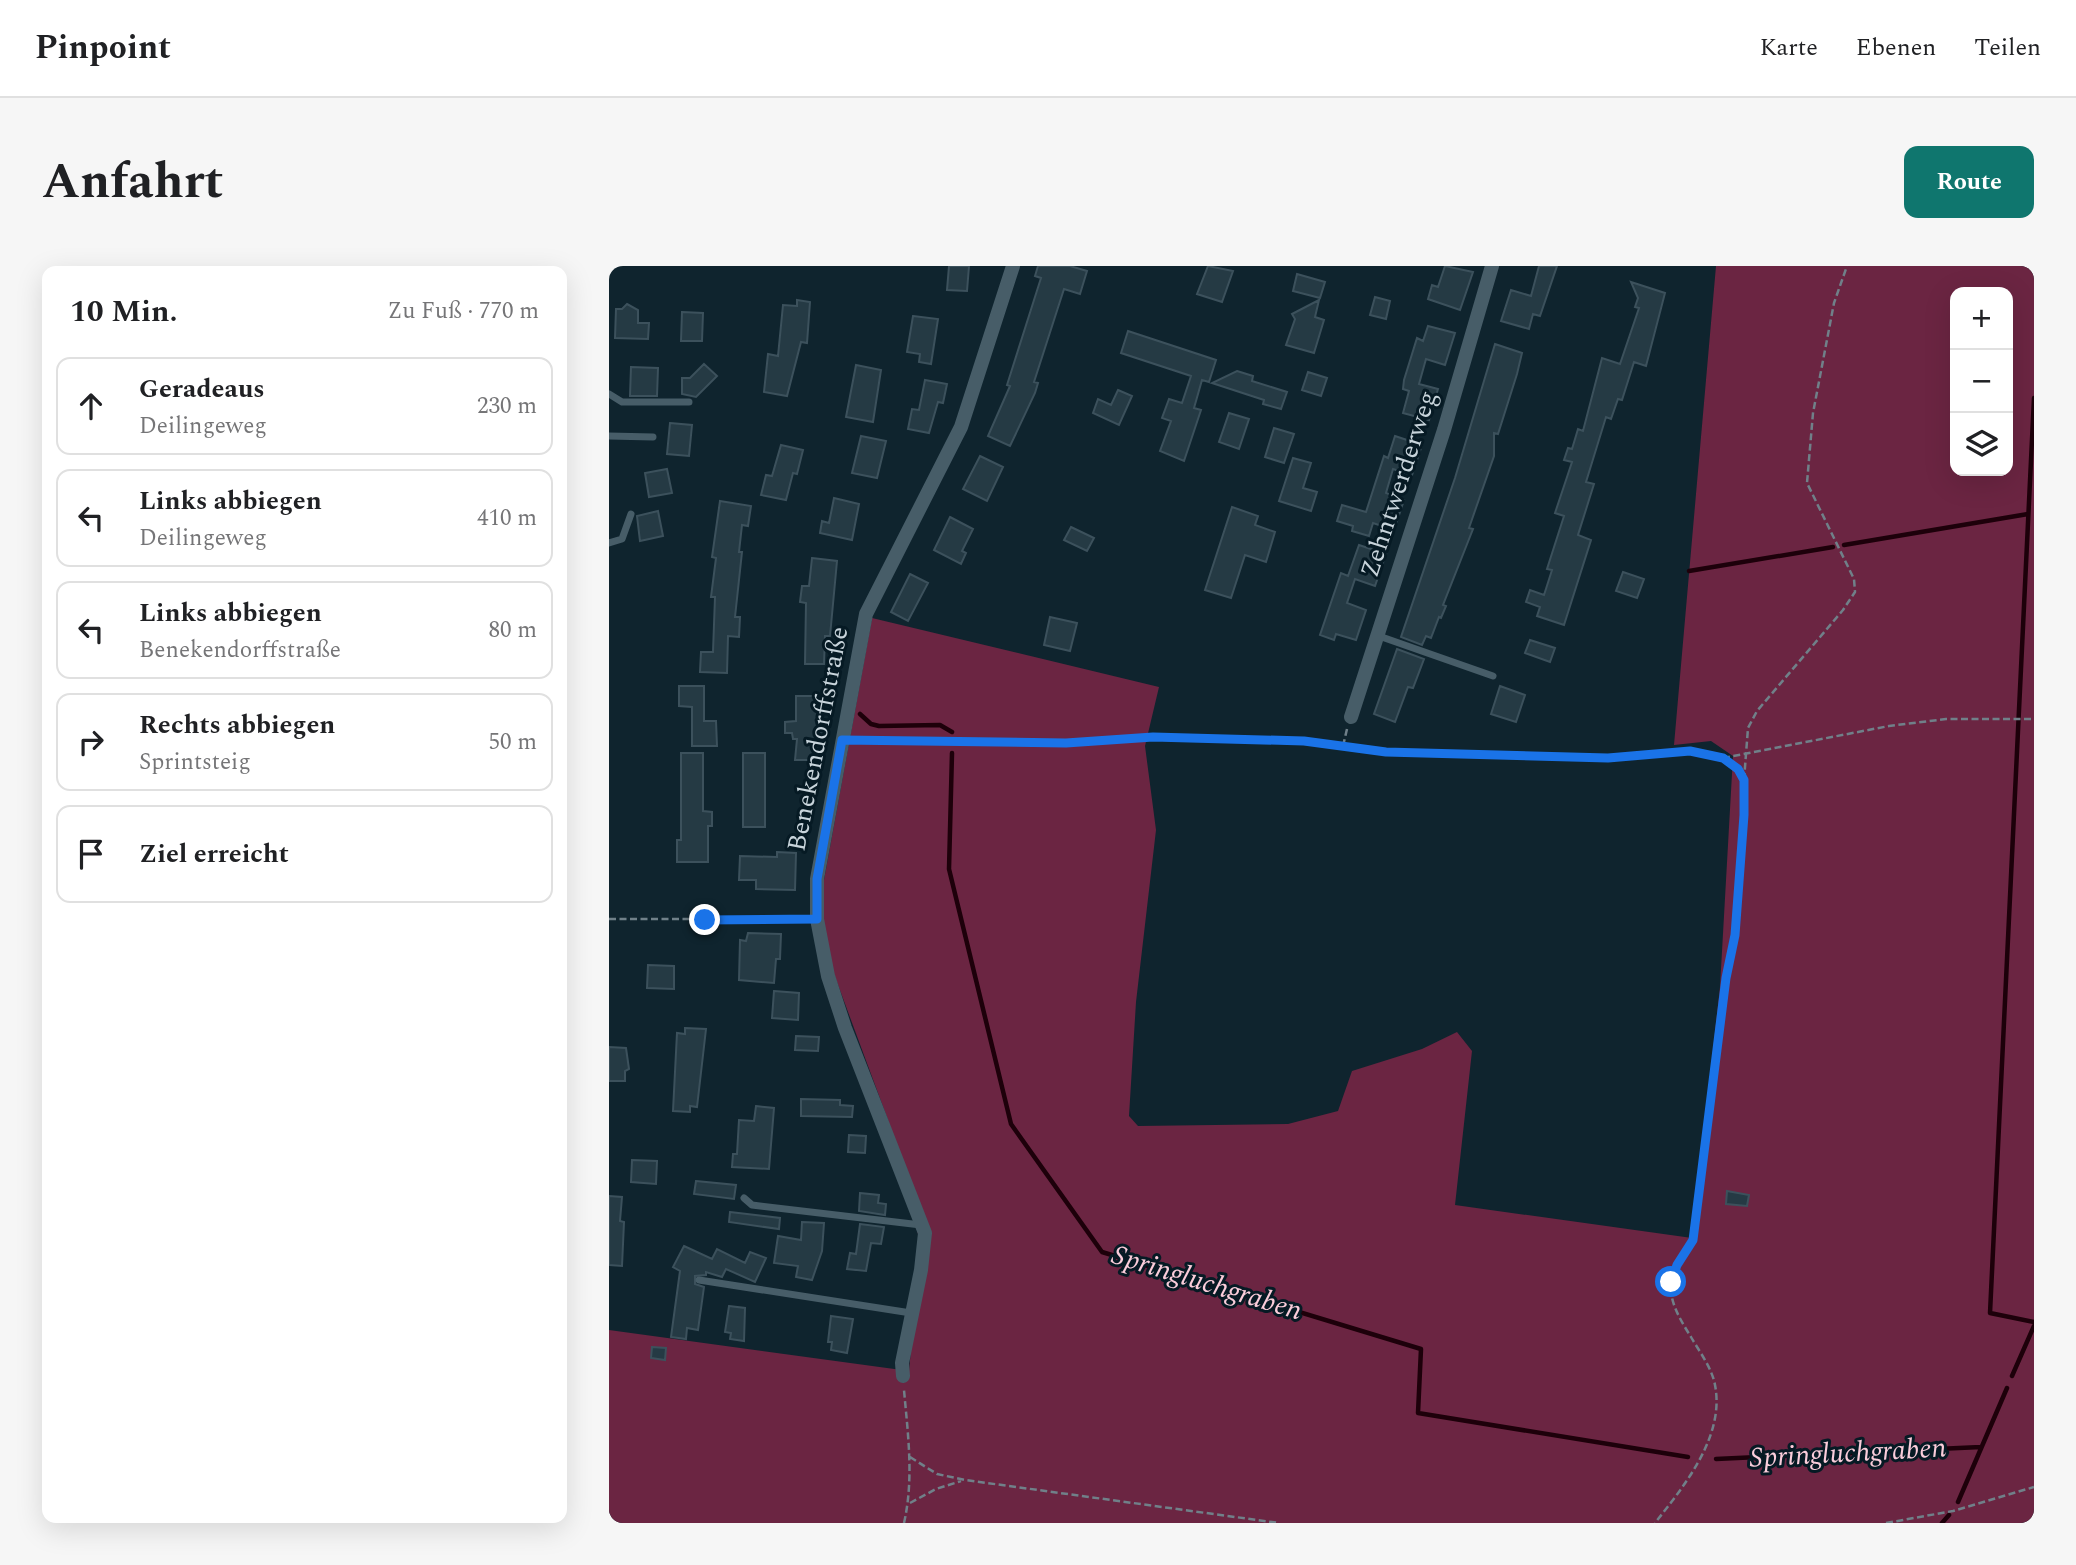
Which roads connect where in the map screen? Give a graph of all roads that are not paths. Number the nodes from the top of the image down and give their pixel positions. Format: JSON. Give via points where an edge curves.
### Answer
{"nodes":[{"id":1,"x":1013,"y":266,"type":"edge"},
{"id":2,"x":1492,"y":266,"type":"edge"},
{"id":3,"x":609,"y":394,"type":"edge"},
{"id":4,"x":689,"y":402,"type":"dead end"},
{"id":5,"x":609,"y":436,"type":"edge"},
{"id":6,"x":653,"y":437,"type":"dead end"},
{"id":7,"x":631,"y":514,"type":"dead end"},
{"id":8,"x":609,"y":543,"type":"edge"},
{"id":9,"x":1375,"y":635,"type":"junction"},
{"id":10,"x":1493,"y":676,"type":"dead end"},
{"id":11,"x":1351,"y":717,"type":"dead end"},
{"id":12,"x":744,"y":1198,"type":"dead end"},
{"id":13,"x":922,"y":1225,"type":"junction"},
{"id":14,"x":699,"y":1280,"type":"dead end"},
{"id":15,"x":911,"y":1313,"type":"junction"},
{"id":16,"x":903,"y":1376,"type":"road end"}],
"edges":[{"from":1,"to":13,"type":"street","name":"Benekendorffstraße","via":[[961,428],[866,614],[817,879],[817,919],[828,976]]},
{"from":2,"to":9,"type":"street","name":"Zehntwerderweg","via":[[1444,430]]},
{"from":3,"to":4,"type":"lane","via":[[622,402]]},
{"from":5,"to":6,"type":"lane"},
{"from":7,"to":8,"type":"lane","via":[[622,539]]},
{"from":9,"to":10,"type":"lane"},
{"from":9,"to":11,"type":"street","name":"Zehntwerderweg"},
{"from":12,"to":13,"type":"lane","via":[[753,1205]]},
{"from":13,"to":15,"type":"street","name":"Benekendorffstraße","via":[[923,1260]]},
{"from":14,"to":15,"type":"lane"},
{"from":15,"to":16,"type":"street","name":"Benekendorffstraße"}]}
